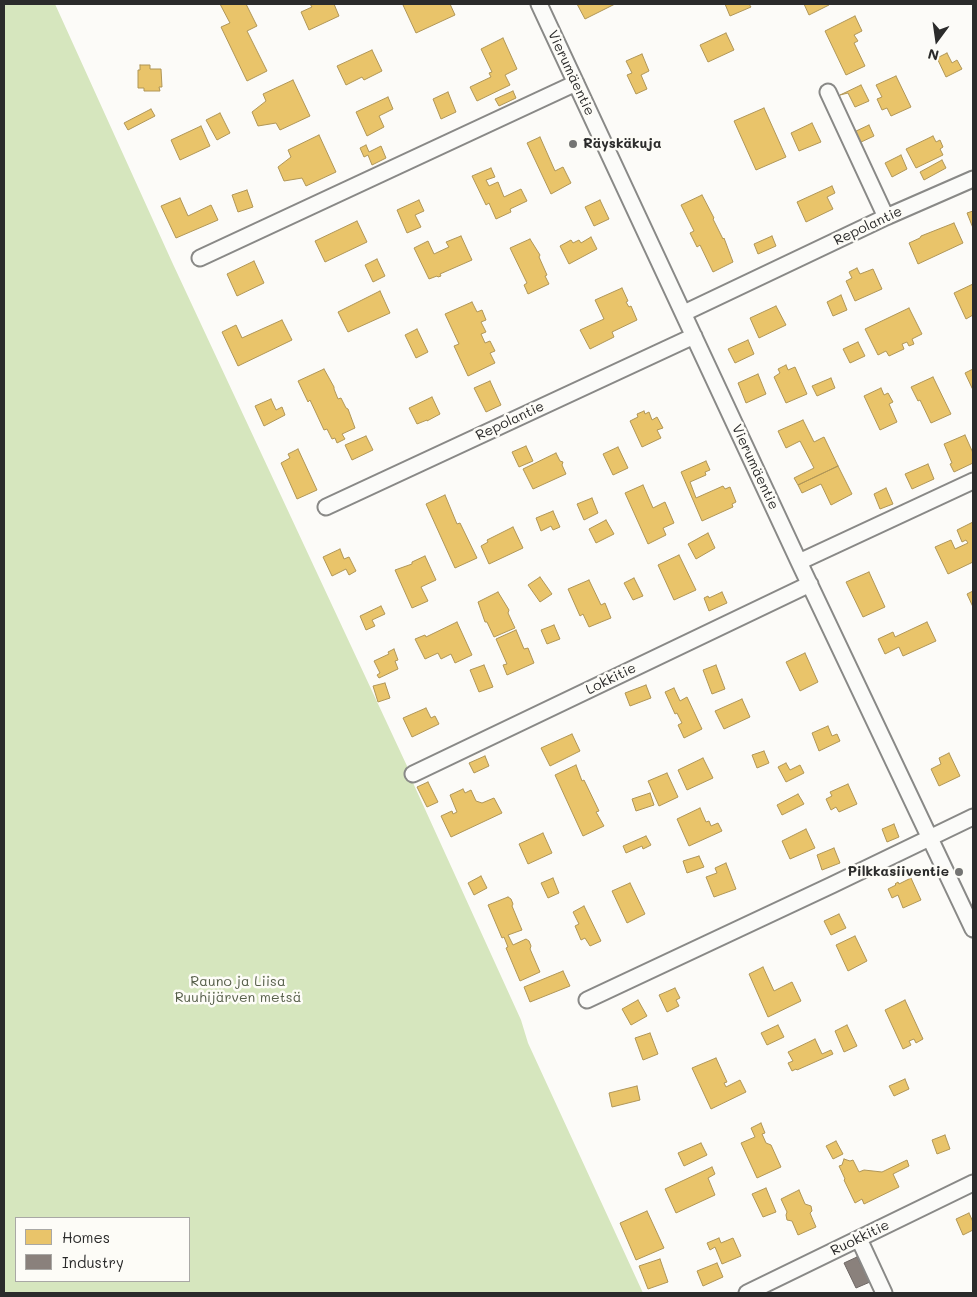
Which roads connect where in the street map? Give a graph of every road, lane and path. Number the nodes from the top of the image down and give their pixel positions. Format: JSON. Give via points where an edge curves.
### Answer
{"nodes":[{"id":1,"x":539,"y":4,"type":"edge"},
{"id":2,"x":576,"y":83,"type":"junction"},
{"id":3,"x":828,"y":92,"type":"dead end"},
{"id":4,"x":972,"y":179,"type":"edge"},
{"id":5,"x":886,"y":217,"type":"junction"},
{"id":6,"x":200,"y":258,"type":"dead end"},
{"id":7,"x":684,"y":314,"type":"junction"},
{"id":8,"x":694,"y":336,"type":"junction"},
{"id":9,"x":973,"y":481,"type":"edge"},
{"id":10,"x":326,"y":507,"type":"dead end"},
{"id":11,"x":799,"y":562,"type":"junction"},
{"id":12,"x":810,"y":584,"type":"junction"},
{"id":13,"x":413,"y":774,"type":"dead end"},
{"id":14,"x":973,"y":816,"type":"edge"},
{"id":15,"x":930,"y":836,"type":"junction"},
{"id":16,"x":973,"y":929,"type":"edge"},
{"id":17,"x":586,"y":1000,"type":"dead end"},
{"id":18,"x":973,"y":1183,"type":"edge"},
{"id":19,"x":859,"y":1238,"type":"junction"},
{"id":20,"x":747,"y":1293,"type":"edge"},
{"id":21,"x":884,"y":1293,"type":"edge"}],
"edges":[{"from":1,"to":2,"type":"street","name":"Vierumäentie"},
{"from":2,"to":6,"type":"street"},
{"from":2,"to":7,"type":"street","name":"Vierumäentie"},
{"from":3,"to":5,"type":"street"},
{"from":4,"to":5,"type":"street","name":"Repolantie"},
{"from":5,"to":7,"type":"street","name":"Repolantie"},
{"from":7,"to":8,"type":"street","name":"Vierumäentie"},
{"from":8,"to":10,"type":"street","name":"Repolantie"},
{"from":8,"to":11,"type":"street","name":"Vierumäentie"},
{"from":9,"to":11,"type":"street"},
{"from":11,"to":12,"type":"street","name":"Vierumäentie"},
{"from":12,"to":13,"type":"street","name":"Lokkitie"},
{"from":12,"to":15,"type":"street","name":"Vierumäentie"},
{"from":14,"to":15,"type":"street"},
{"from":15,"to":16,"type":"street","name":"Vierumäentie"},
{"from":15,"to":17,"type":"street"},
{"from":18,"to":19,"type":"street","name":"Ruokkitie"},
{"from":19,"to":20,"type":"street","name":"Ruokkitie"},
{"from":19,"to":21,"type":"street"}]}
